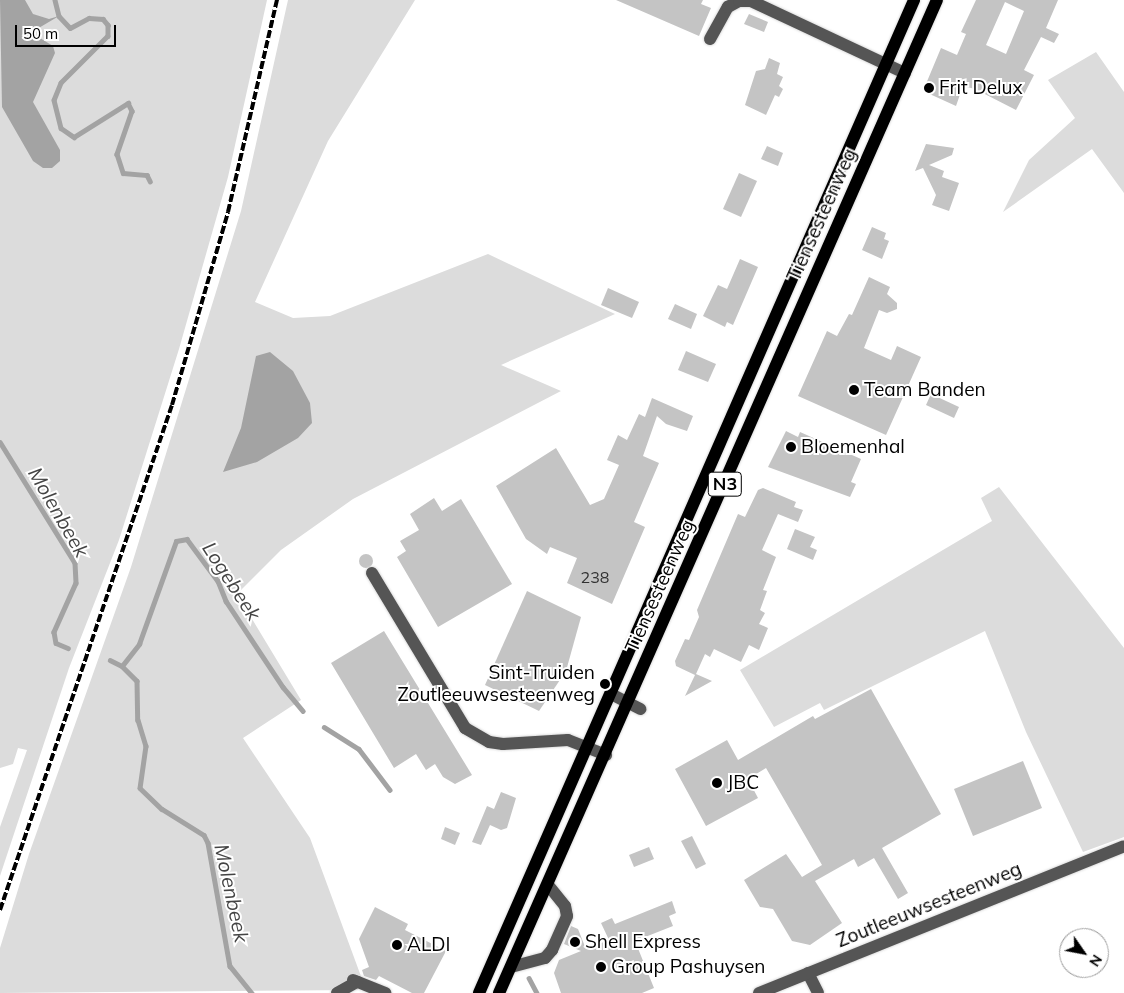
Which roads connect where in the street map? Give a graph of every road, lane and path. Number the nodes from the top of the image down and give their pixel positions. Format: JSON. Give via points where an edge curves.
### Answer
{"nodes":[{"id":1,"x":914,"y":0,"type":"edge"},
{"id":2,"x":937,"y":0,"type":"edge"},
{"id":3,"x":710,"y":38,"type":"dead end"},
{"id":4,"x":886,"y":64,"type":"junction"},
{"id":5,"x":905,"y":73,"type":"junction"},
{"id":6,"x":372,"y":573,"type":"dead end"},
{"id":7,"x":611,"y":694,"type":"junction"},
{"id":8,"x":635,"y":706,"type":"junction"},
{"id":9,"x":588,"y":747,"type":"junction"},
{"id":10,"x":606,"y":755,"type":"junction"},
{"id":11,"x":1120,"y":849,"type":"edge"},
{"id":12,"x":549,"y":886,"type":"junction"},
{"id":13,"x":510,"y":967,"type":"junction"},
{"id":14,"x":808,"y":973,"type":"junction"},
{"id":15,"x":486,"y":976,"type":"junction"},
{"id":16,"x":338,"y":993,"type":"edge"},
{"id":17,"x":386,"y":993,"type":"edge"},
{"id":18,"x":472,"y":993,"type":"edge"},
{"id":19,"x":479,"y":993,"type":"edge"},
{"id":20,"x":499,"y":993,"type":"edge"},
{"id":21,"x":759,"y":993,"type":"edge"},
{"id":22,"x":818,"y":993,"type":"edge"}],
"edges":[{"from":1,"to":4,"type":"main road","name":"Tiensesteenweg","number":"N3"},
{"from":2,"to":5,"type":"main road","name":"Tiensesteenweg","number":"N3"},
{"from":3,"to":4,"type":"street","via":[[728,7],[739,1],[751,1]]},
{"from":4,"to":5,"type":"street"},
{"from":4,"to":7,"type":"main road","name":"Tiensesteenweg","number":"N3"},
{"from":5,"to":8,"type":"main road","name":"Tiensesteenweg","number":"N3"},
{"from":6,"to":9,"type":"street","via":[[465,728],[489,742],[568,740]]},
{"from":7,"to":8,"type":"street"},
{"from":7,"to":9,"type":"main road","name":"Tiensesteenweg","number":"N3"},
{"from":8,"to":10,"type":"main road","name":"Tiensesteenweg","number":"N3"},
{"from":9,"to":10,"type":"street"},
{"from":9,"to":15,"type":"main road","name":"Tiensesteenweg","number":"N3"},
{"from":10,"to":12,"type":"main road","name":"Tiensesteenweg","number":"N3"},
{"from":11,"to":14,"type":"street","name":"Zoutleeuwsesteenweg"},
{"from":12,"to":13,"type":"main road","name":"Tiensesteenweg","number":"N3"},
{"from":12,"to":13,"type":"street","via":[[565,906],[568,916],[552,950],[545,958]]},
{"from":13,"to":20,"type":"main road","name":"Tiensesteenweg","number":"N3"},
{"from":14,"to":21,"type":"street","name":"Zoutleeuwsesteenweg"},
{"from":14,"to":22,"type":"street"},
{"from":15,"to":18,"type":"main road"},
{"from":15,"to":19,"type":"main road","name":"Tiensesteenweg","number":"N3"},
{"from":16,"to":17,"type":"street","via":[[355,981]]}]}
